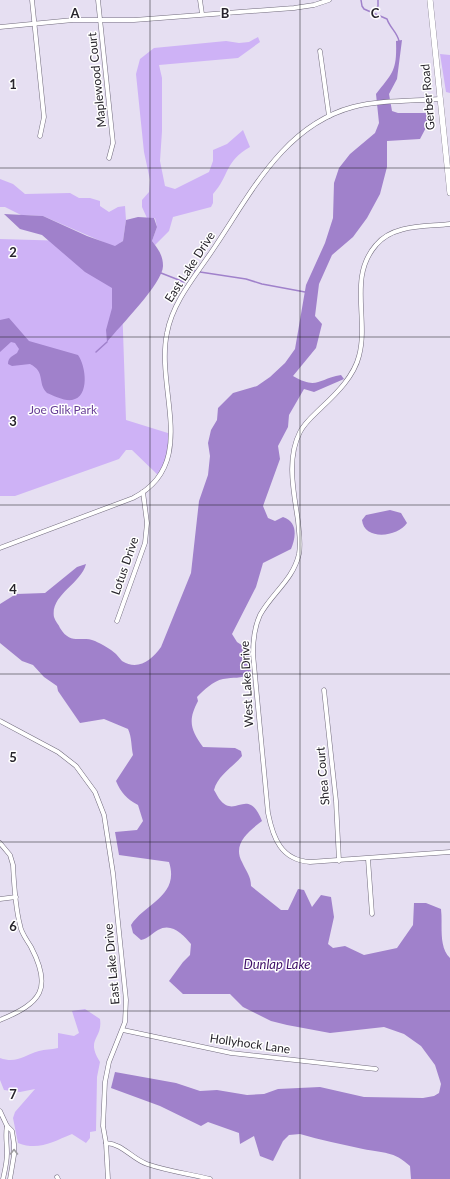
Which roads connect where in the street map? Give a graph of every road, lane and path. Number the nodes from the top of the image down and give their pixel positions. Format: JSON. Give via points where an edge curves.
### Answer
{"nodes":[{"id":1,"x":32,"y":0,"type":"edge"},
{"id":2,"x":98,"y":0,"type":"edge"},
{"id":3,"x":200,"y":0,"type":"edge"},
{"id":4,"x":329,"y":0,"type":"edge"},
{"id":5,"x":430,"y":0,"type":"edge"},
{"id":6,"x":202,"y":14,"type":"junction"},
{"id":7,"x":100,"y":20,"type":"junction"},
{"id":8,"x":34,"y":24,"type":"junction"},
{"id":9,"x":0,"y":27,"type":"edge"},
{"id":10,"x":320,"y":51,"type":"dead end"},
{"id":11,"x":440,"y":99,"type":"junction"},
{"id":12,"x":329,"y":116,"type":"junction"},
{"id":13,"x":40,"y":136,"type":"dead end"},
{"id":14,"x":109,"y":158,"type":"dead end"},
{"id":15,"x":450,"y":192,"type":"edge"},
{"id":16,"x":450,"y":224,"type":"edge"},
{"id":17,"x":144,"y":492,"type":"junction"},
{"id":18,"x":0,"y":548,"type":"edge"},
{"id":19,"x":117,"y":621,"type":"dead end"},
{"id":20,"x":324,"y":690,"type":"dead end"},
{"id":21,"x":0,"y":721,"type":"edge"},
{"id":22,"x":0,"y":843,"type":"edge"},
{"id":23,"x":450,"y":852,"type":"edge"},
{"id":24,"x":368,"y":859,"type":"junction"},
{"id":25,"x":339,"y":861,"type":"junction"},
{"id":26,"x":16,"y":897,"type":"junction"},
{"id":27,"x":0,"y":899,"type":"edge"},
{"id":28,"x":372,"y":914,"type":"dead end"},
{"id":29,"x":0,"y":1020,"type":"edge"},
{"id":30,"x":123,"y":1030,"type":"junction"},
{"id":31,"x":376,"y":1069,"type":"dead end"},
{"id":32,"x":0,"y":1111,"type":"edge"},
{"id":33,"x":7,"y":1126,"type":"junction"},
{"id":34,"x":106,"y":1143,"type":"junction"},
{"id":35,"x":3,"y":1179,"type":"edge"},
{"id":36,"x":10,"y":1179,"type":"edge"},
{"id":37,"x":108,"y":1179,"type":"edge"},
{"id":38,"x":210,"y":1179,"type":"edge"}],
"edges":[{"from":1,"to":8,"type":"street"},
{"from":2,"to":7,"type":"street","name":"Maplewood Court"},
{"from":3,"to":6,"type":"street"},
{"from":4,"to":6,"type":"street","via":[[294,8]]},
{"from":5,"to":11,"type":"street","name":"Gerber Road"},
{"from":6,"to":7,"type":"street"},
{"from":7,"to":8,"type":"street"},
{"from":7,"to":14,"type":"street","name":"Maplewood Court","via":[[113,142]]},
{"from":8,"to":9,"type":"street"},
{"from":8,"to":13,"type":"street","via":[[44,117]]},
{"from":10,"to":12,"type":"street"},
{"from":11,"to":12,"type":"street","name":"East Lake Drive","via":[[372,104],[353,107]]},
{"from":11,"to":15,"type":"street","name":"Gerber Road"},
{"from":12,"to":17,"type":"street","name":"East Lake Drive","via":[[303,132],[276,158],[176,304],[165,344],[170,449],[160,477]]},
{"from":16,"to":25,"type":"street","name":"West Lake Drive","via":[[392,233],[381,240],[368,257],[360,284],[362,336],[359,357],[346,382],[304,425],[297,438],[292,478],[300,538],[299,554],[287,580],[260,616],[254,635],[253,671],[268,813],[274,835],[281,849],[299,861]]},
{"from":17,"to":18,"type":"street","name":"East Lake Drive","via":[[117,505]]},
{"from":17,"to":19,"type":"street","name":"Lotus Drive","via":[[147,523],[145,543]]},
{"from":20,"to":25,"type":"street","name":"Shea Court","via":[[336,801]]},
{"from":21,"to":30,"type":"street","name":"East Lake Drive","via":[[68,758],[84,774],[100,803],[107,827],[123,963],[126,1000]]},
{"from":22,"to":26,"type":"street","via":[[10,855],[13,865]]},
{"from":23,"to":24,"type":"street","name":"West Lake Drive"},
{"from":24,"to":25,"type":"street","name":"West Lake Drive"},
{"from":24,"to":28,"type":"street"},
{"from":26,"to":27,"type":"street"},
{"from":26,"to":29,"type":"street","via":[[20,927],[41,968],[42,979],[39,994],[29,1005]]},
{"from":30,"to":31,"type":"street","name":"Hollyhock Lane","via":[[231,1053]]},
{"from":30,"to":34,"type":"street","name":"East Lake Drive","via":[[105,1082],[103,1126]]},
{"from":32,"to":33,"type":"street"},
{"from":33,"to":35,"type":"street","via":[[6,1168]]},
{"from":36,"to":33,"type":"street","one_way":true,"via":[[14,1144],[12,1131]]},
{"from":34,"to":37,"type":"street","name":"East Lake Drive"},
{"from":34,"to":38,"type":"street","via":[[121,1146],[147,1164]]}]}
